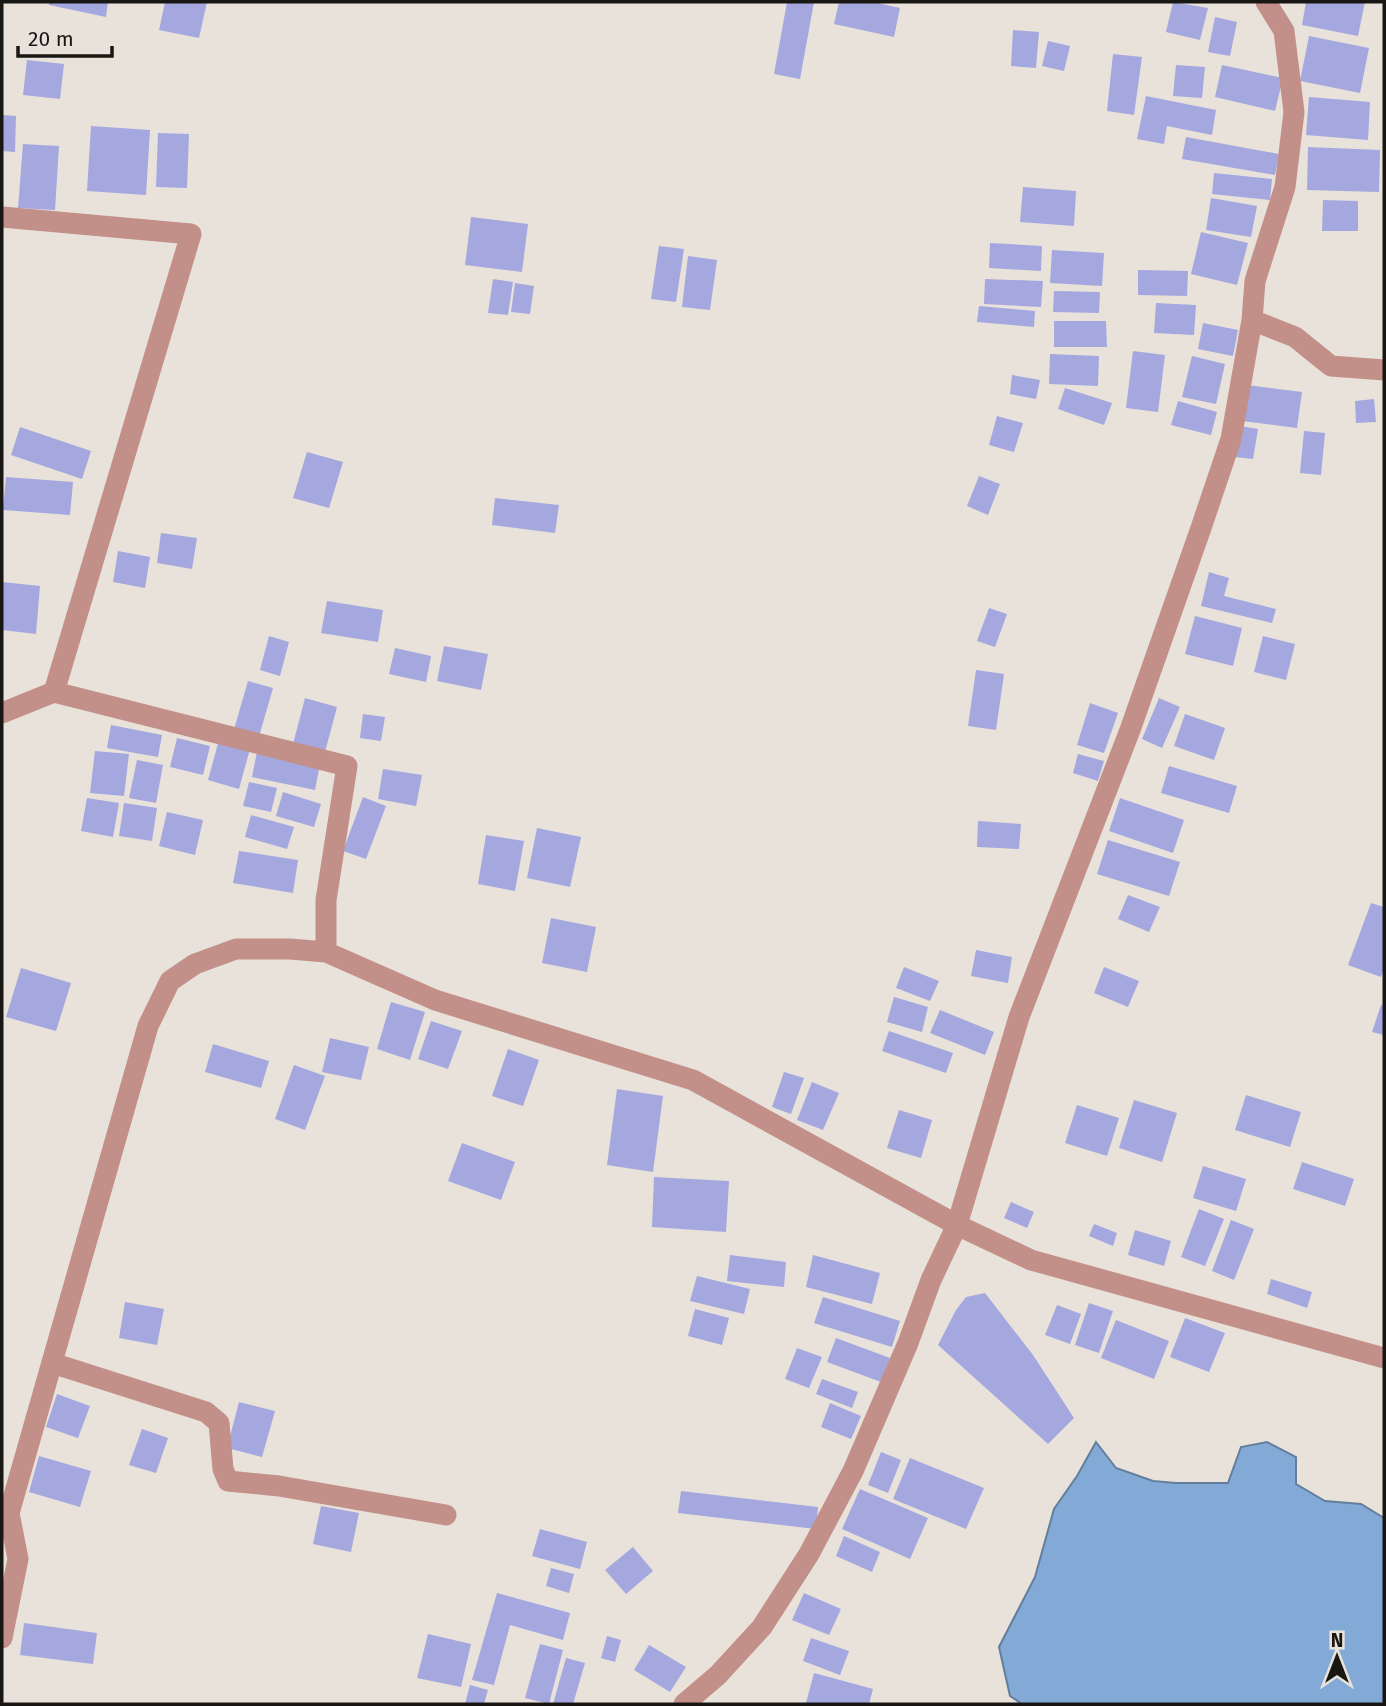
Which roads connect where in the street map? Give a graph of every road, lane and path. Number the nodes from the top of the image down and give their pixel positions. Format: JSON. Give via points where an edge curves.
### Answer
{"nodes":[{"id":1,"x":1266,"y":2,"type":"edge"},
{"id":2,"x":2,"y":217,"type":"edge"},
{"id":3,"x":1252,"y":320,"type":"junction"},
{"id":4,"x":1384,"y":370,"type":"edge"},
{"id":5,"x":54,"y":692,"type":"junction"},
{"id":6,"x":2,"y":713,"type":"edge"},
{"id":7,"x":326,"y":952,"type":"junction"},
{"id":8,"x":957,"y":1225,"type":"junction"},
{"id":9,"x":1384,"y":1357,"type":"edge"},
{"id":10,"x":52,"y":1363,"type":"junction"},
{"id":11,"x":446,"y":1515,"type":"dead end"},
{"id":12,"x":2,"y":1638,"type":"edge"},
{"id":13,"x":684,"y":1704,"type":"edge"}],
"edges":[{"from":1,"to":3,"type":"street","via":[[1283,31],[1294,112],[1285,187],[1255,281]]},
{"from":2,"to":5,"type":"street","via":[[191,234]]},
{"from":3,"to":4,"type":"street","via":[[1295,337],[1331,366]]},
{"from":3,"to":8,"type":"street","via":[[1231,439],[1130,730],[1019,1017]]},
{"from":5,"to":6,"type":"street"},
{"from":5,"to":7,"type":"street","via":[[347,766],[326,900]]},
{"from":7,"to":8,"type":"street","via":[[435,1000],[693,1080]]},
{"from":7,"to":10,"type":"street","via":[[236,949],[195,964],[170,981],[148,1026]]},
{"from":8,"to":9,"type":"street","via":[[1031,1260]]},
{"from":8,"to":13,"type":"street","via":[[853,1471],[809,1554],[762,1627]]},
{"from":10,"to":11,"type":"street","via":[[206,1412],[219,1423],[228,1481]]},
{"from":10,"to":12,"type":"street","via":[[9,1513],[18,1559]]}]}
